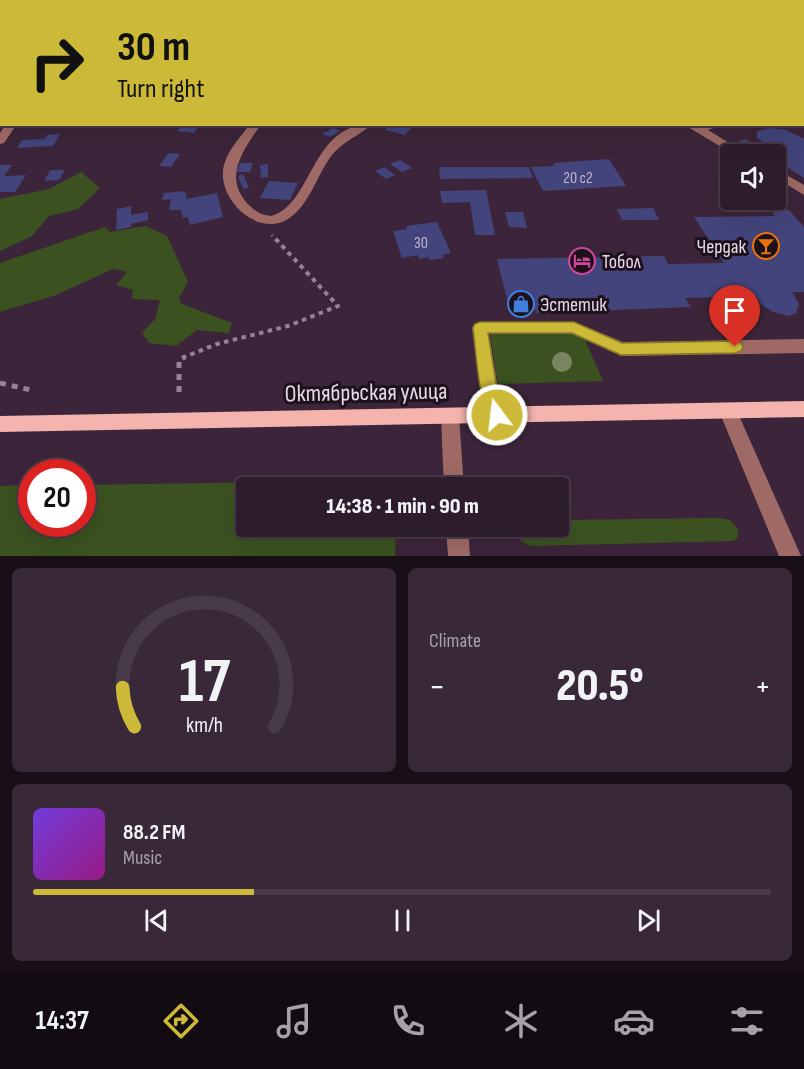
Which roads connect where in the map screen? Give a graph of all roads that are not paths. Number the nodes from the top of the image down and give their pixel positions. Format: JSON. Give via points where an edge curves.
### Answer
{"nodes":[{"id":1,"x":11,"y":126,"type":"edge"},
{"id":2,"x":255,"y":126,"type":"edge"},
{"id":3,"x":363,"y":126,"type":"edge"},
{"id":4,"x":692,"y":127,"type":"edge"},
{"id":5,"x":0,"y":141,"type":"edge"},
{"id":6,"x":723,"y":144,"type":"edge"},
{"id":7,"x":786,"y":179,"type":"edge"},
{"id":8,"x":804,"y":191,"type":"edge"},
{"id":9,"x":804,"y":346,"type":"edge"},
{"id":10,"x":804,"y":409,"type":"edge"},
{"id":11,"x":728,"y":411,"type":"junction"},
{"id":12,"x":497,"y":415,"type":"junction"},
{"id":13,"x":450,"y":416,"type":"junction"},
{"id":14,"x":0,"y":424,"type":"edge"},
{"id":15,"x":453,"y":477,"type":"edge"},
{"id":16,"x":458,"y":537,"type":"edge"},
{"id":17,"x":459,"y":556,"type":"edge"},
{"id":18,"x":790,"y":556,"type":"edge"}],
"edges":[{"from":1,"to":5,"type":"street"},
{"from":2,"to":3,"type":"street","via":[[229,174],[235,195],[256,218],[266,221],[290,212],[331,148]]},
{"from":4,"to":6,"type":"street"},
{"from":7,"to":8,"type":"street"},
{"from":9,"to":12,"type":"street","via":[[621,349],[574,328],[480,328]]},
{"from":10,"to":11,"type":"main road","name":"Октябрьская улица"},
{"from":11,"to":12,"type":"main road","name":"Октябрьская улица"},
{"from":11,"to":18,"type":"street"},
{"from":12,"to":13,"type":"main road","name":"Октябрьская улица"},
{"from":13,"to":14,"type":"main road","name":"Октябрьская улица"},
{"from":13,"to":15,"type":"street"},
{"from":16,"to":17,"type":"street"}]}
